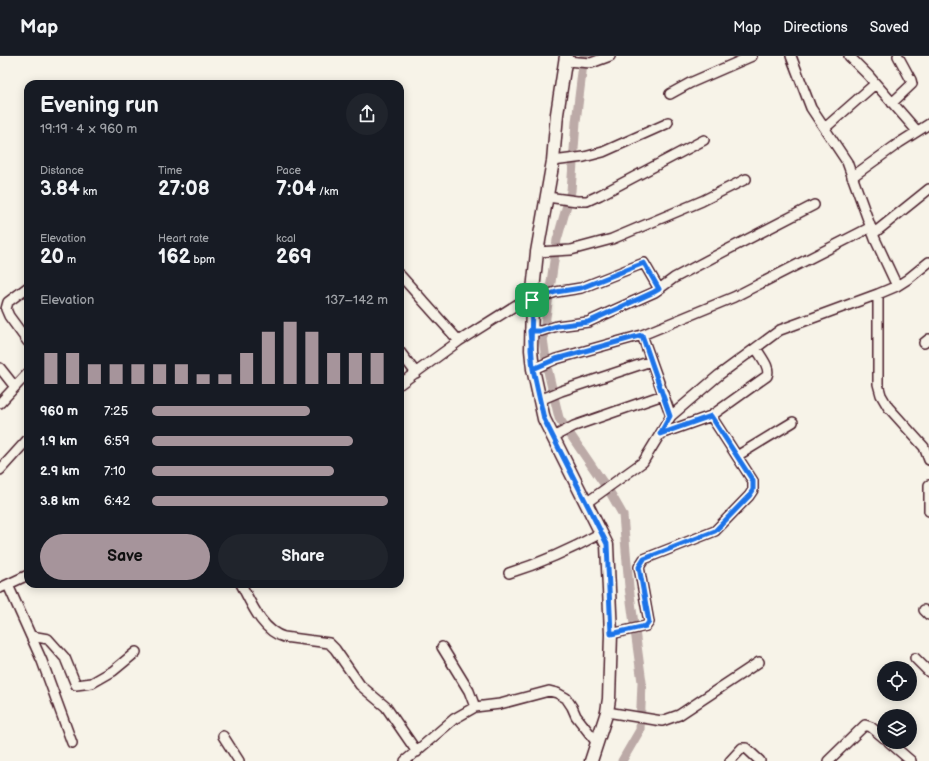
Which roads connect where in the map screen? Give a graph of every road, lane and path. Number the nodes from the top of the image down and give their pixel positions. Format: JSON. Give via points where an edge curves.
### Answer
{"nodes":[{"id":1,"x":610,"y":56,"type":"edge"},
{"id":2,"x":752,"y":56,"type":"edge"},
{"id":3,"x":791,"y":56,"type":"edge"},
{"id":4,"x":849,"y":56,"type":"edge"},
{"id":5,"x":898,"y":56,"type":"edge"},
{"id":6,"x":566,"y":59,"type":"edge"},
{"id":7,"x":875,"y":84,"type":"junction"},
{"id":8,"x":670,"y":94,"type":"dead end"},
{"id":9,"x":892,"y":103,"type":"junction"},
{"id":10,"x":668,"y":122,"type":"dead end"},
{"id":11,"x":929,"y":124,"type":"edge"},
{"id":12,"x":825,"y":128,"type":"junction"},
{"id":13,"x":917,"y":131,"type":"junction"},
{"id":14,"x":704,"y":140,"type":"dead end"},
{"id":15,"x":553,"y":161,"type":"junction"},
{"id":16,"x":852,"y":177,"type":"junction"},
{"id":17,"x":746,"y":179,"type":"dead end"},
{"id":18,"x":929,"y":189,"type":"edge"},
{"id":19,"x":547,"y":197,"type":"junction"},
{"id":20,"x":814,"y":205,"type":"dead end"},
{"id":21,"x":872,"y":230,"type":"junction"},
{"id":22,"x":541,"y":252,"type":"junction"},
{"id":23,"x":929,"y":262,"type":"edge"},
{"id":24,"x":404,"y":279,"type":"edge"},
{"id":25,"x":897,"y":286,"type":"junction"},
{"id":26,"x":659,"y":289,"type":"junction"},
{"id":27,"x":24,"y":290,"type":"edge"},
{"id":28,"x":878,"y":294,"type":"junction"},
{"id":29,"x":536,"y":297,"type":"junction"},
{"id":30,"x":535,"y":331,"type":"junction"},
{"id":31,"x":642,"y":335,"type":"junction"},
{"id":32,"x":24,"y":337,"type":"edge"},
{"id":33,"x":459,"y":341,"type":"junction"},
{"id":34,"x":756,"y":348,"type":"junction"},
{"id":35,"x":404,"y":357,"type":"edge"},
{"id":36,"x":652,"y":361,"type":"junction"},
{"id":37,"x":537,"y":367,"type":"junction"},
{"id":38,"x":0,"y":368,"type":"edge"},
{"id":39,"x":416,"y":373,"type":"junction"},
{"id":40,"x":24,"y":377,"type":"edge"},
{"id":41,"x":404,"y":381,"type":"edge"},
{"id":42,"x":15,"y":386,"type":"junction"},
{"id":43,"x":663,"y":395,"type":"junction"},
{"id":44,"x":545,"y":398,"type":"junction"},
{"id":45,"x":0,"y":403,"type":"edge"},
{"id":46,"x":670,"y":416,"type":"junction"},
{"id":47,"x":711,"y":416,"type":"junction"},
{"id":48,"x":793,"y":422,"type":"dead end"},
{"id":49,"x":557,"y":434,"type":"junction"},
{"id":50,"x":660,"y":434,"type":"junction"},
{"id":51,"x":24,"y":443,"type":"edge"},
{"id":52,"x":737,"y":456,"type":"junction"},
{"id":53,"x":929,"y":460,"type":"edge"},
{"id":54,"x":0,"y":470,"type":"edge"},
{"id":55,"x":929,"y":485,"type":"edge"},
{"id":56,"x":586,"y":503,"type":"junction"},
{"id":57,"x":929,"y":510,"type":"edge"},
{"id":58,"x":601,"y":534,"type":"junction"},
{"id":59,"x":509,"y":573,"type":"dead end"},
{"id":60,"x":24,"y":577,"type":"edge"},
{"id":61,"x":4,"y":586,"type":"edge"},
{"id":62,"x":243,"y":588,"type":"edge"},
{"id":63,"x":611,"y":634,"type":"junction"},
{"id":64,"x":31,"y":636,"type":"junction"},
{"id":65,"x":442,"y":646,"type":"dead end"},
{"id":66,"x":136,"y":652,"type":"dead end"},
{"id":67,"x":915,"y":658,"type":"dead end"},
{"id":68,"x":759,"y":662,"type":"dead end"},
{"id":69,"x":929,"y":672,"type":"edge"},
{"id":70,"x":475,"y":707,"type":"junction"},
{"id":71,"x":613,"y":713,"type":"junction"},
{"id":72,"x":877,"y":732,"type":"edge"},
{"id":73,"x":223,"y":736,"type":"dead end"},
{"id":74,"x":72,"y":742,"type":"dead end"},
{"id":75,"x":597,"y":743,"type":"junction"},
{"id":76,"x":897,"y":749,"type":"edge"},
{"id":77,"x":417,"y":752,"type":"junction"},
{"id":78,"x":830,"y":760,"type":"edge"},
{"id":79,"x":239,"y":761,"type":"edge"},
{"id":80,"x":405,"y":761,"type":"edge"},
{"id":81,"x":591,"y":761,"type":"edge"},
{"id":82,"x":730,"y":761,"type":"edge"},
{"id":83,"x":760,"y":761,"type":"edge"},
{"id":84,"x":911,"y":761,"type":"edge"}],
"edges":[{"from":1,"to":6,"type":"street","via":[[591,63]]},
{"from":2,"to":8,"type":"street"},
{"from":3,"to":12,"type":"street","via":[[811,108]]},
{"from":4,"to":7,"type":"street"},
{"from":5,"to":9,"type":"street","via":[[912,84]]},
{"from":6,"to":15,"type":"main road"},
{"from":7,"to":9,"type":"street"},
{"from":7,"to":12,"type":"street"},
{"from":9,"to":13,"type":"street"},
{"from":10,"to":15,"type":"street","via":[[603,152]]},
{"from":11,"to":13,"type":"street"},
{"from":12,"to":16,"type":"street"},
{"from":13,"to":16,"type":"street"},
{"from":14,"to":19,"type":"street","via":[[587,201]]},
{"from":15,"to":19,"type":"main road"},
{"from":16,"to":21,"type":"street"},
{"from":17,"to":22,"type":"street","via":[[702,201],[612,239],[571,250]]},
{"from":18,"to":21,"type":"street"},
{"from":19,"to":22,"type":"main road"},
{"from":20,"to":26,"type":"street","via":[[729,248]]},
{"from":21,"to":25,"type":"street"},
{"from":21,"to":31,"type":"street","via":[[734,297]]},
{"from":22,"to":29,"type":"main road"},
{"from":23,"to":25,"type":"street"},
{"from":24,"to":33,"type":"street"},
{"from":25,"to":28,"type":"street"},
{"from":26,"to":29,"type":"street","via":[[644,263],[581,288]]},
{"from":26,"to":30,"type":"street","via":[[588,322]]},
{"from":27,"to":32,"type":"street","via":[[8,302],[6,309]]},
{"from":28,"to":34,"type":"street","via":[[780,330]]},
{"from":28,"to":53,"type":"street","via":[[878,384],[888,407],[924,447]]},
{"from":29,"to":30,"type":"main road"},
{"from":29,"to":33,"type":"street"},
{"from":30,"to":37,"type":"main road"},
{"from":31,"to":36,"type":"street"},
{"from":31,"to":37,"type":"street","via":[[556,359]]},
{"from":33,"to":39,"type":"street"},
{"from":34,"to":46,"type":"street"},
{"from":34,"to":47,"type":"street","via":[[767,367],[767,376]]},
{"from":35,"to":39,"type":"street"},
{"from":36,"to":43,"type":"street"},
{"from":36,"to":44,"type":"street"},
{"from":37,"to":44,"type":"main road"},
{"from":38,"to":42,"type":"street"},
{"from":39,"to":41,"type":"street"},
{"from":40,"to":42,"type":"street"},
{"from":42,"to":45,"type":"street"},
{"from":43,"to":46,"type":"street"},
{"from":43,"to":49,"type":"street"},
{"from":44,"to":49,"type":"main road","via":[[544,419]]},
{"from":46,"to":50,"type":"street"},
{"from":47,"to":50,"type":"street"},
{"from":47,"to":52,"type":"street"},
{"from":48,"to":52,"type":"street"},
{"from":49,"to":56,"type":"main road"},
{"from":50,"to":56,"type":"street","via":[[643,462]]},
{"from":51,"to":54,"type":"street"},
{"from":52,"to":63,"type":"street","via":[[753,481],[753,490],[749,496],[715,531],[644,559],[639,567],[649,622],[646,626]]},
{"from":55,"to":57,"type":"street"},
{"from":56,"to":58,"type":"main road"},
{"from":58,"to":59,"type":"street","via":[[529,567]]},
{"from":58,"to":63,"type":"main road","via":[[607,544]]},
{"from":60,"to":61,"type":"street"},
{"from":61,"to":64,"type":"street"},
{"from":62,"to":77,"type":"street","via":[[257,613],[277,635],[329,642],[360,685],[386,707]]},
{"from":63,"to":71,"type":"main road"},
{"from":64,"to":66,"type":"street","via":[[48,639],[65,658],[76,685],[92,683],[113,671]]},
{"from":64,"to":74,"type":"street"},
{"from":65,"to":70,"type":"street","via":[[469,691]]},
{"from":67,"to":69,"type":"street"},
{"from":68,"to":71,"type":"street","via":[[679,716],[662,721]]},
{"from":70,"to":75,"type":"street","via":[[500,704],[549,690],[566,698]]},
{"from":70,"to":77,"type":"street","via":[[454,718]]},
{"from":71,"to":75,"type":"main road"},
{"from":72,"to":78,"type":"street","via":[[865,725]]},
{"from":73,"to":79,"type":"street"},
{"from":75,"to":81,"type":"main road"},
{"from":76,"to":84,"type":"street"},
{"from":77,"to":80,"type":"street"},
{"from":82,"to":83,"type":"street","via":[[742,748],[746,748]]}]}
